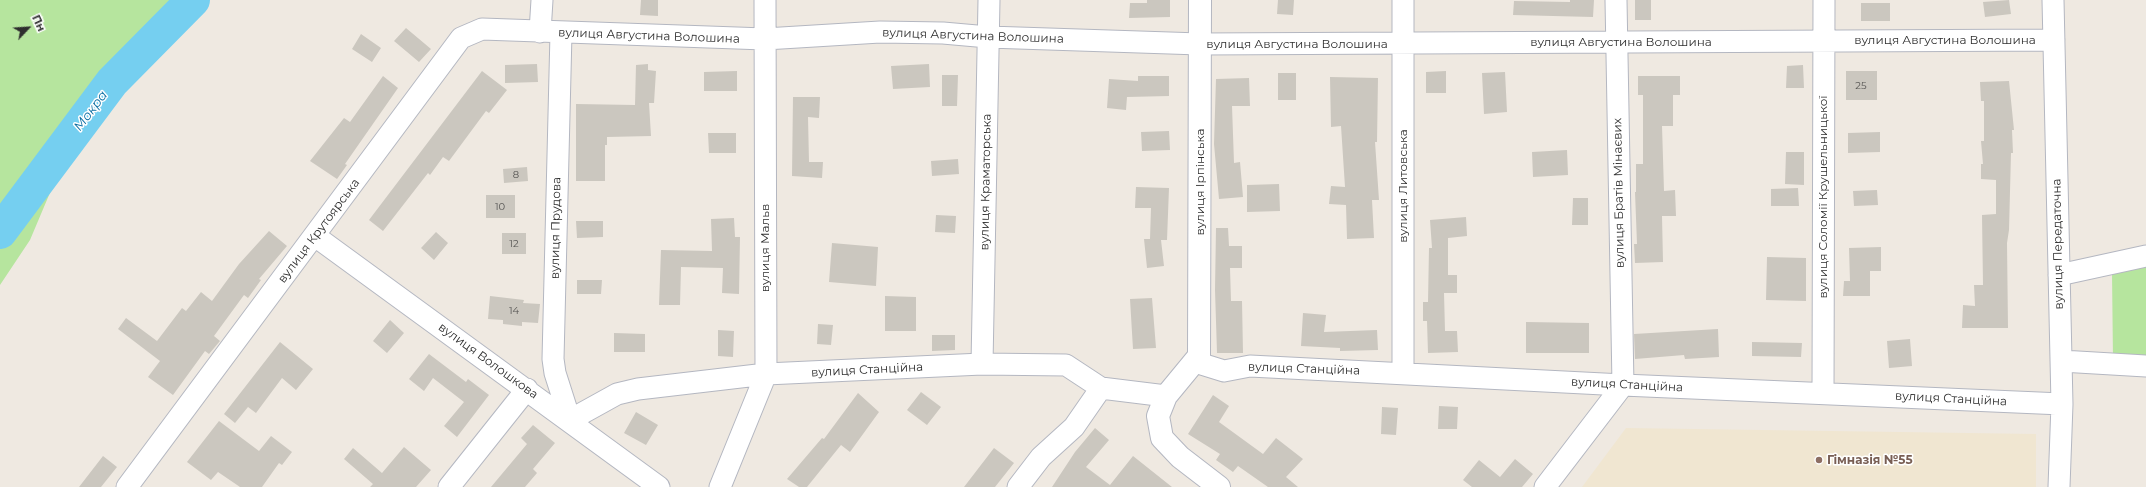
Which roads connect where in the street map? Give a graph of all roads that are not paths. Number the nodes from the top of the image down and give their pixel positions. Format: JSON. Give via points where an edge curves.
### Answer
{"nodes":[{"id":1,"x":542,"y":0,"type":"edge"},
{"id":2,"x":765,"y":0,"type":"edge"},
{"id":3,"x":989,"y":0,"type":"edge"},
{"id":4,"x":1200,"y":0,"type":"edge"},
{"id":5,"x":1403,"y":0,"type":"edge"},
{"id":6,"x":1616,"y":0,"type":"edge"},
{"id":7,"x":1824,"y":0,"type":"edge"},
{"id":8,"x":2053,"y":0,"type":"edge"},
{"id":9,"x":540,"y":32,"type":"junction"},
{"id":10,"x":561,"y":33,"type":"junction"},
{"id":11,"x":988,"y":37,"type":"junction"},
{"id":12,"x":765,"y":39,"type":"junction"},
{"id":13,"x":2054,"y":40,"type":"junction"},
{"id":14,"x":1824,"y":41,"type":"junction"},
{"id":15,"x":1617,"y":42,"type":"junction"},
{"id":16,"x":1403,"y":43,"type":"junction"},
{"id":17,"x":1200,"y":44,"type":"junction"},
{"id":18,"x":315,"y":236,"type":"junction"},
{"id":19,"x":2146,"y":256,"type":"edge"},
{"id":20,"x":2059,"y":275,"type":"junction"},
{"id":21,"x":2061,"y":361,"type":"junction"},
{"id":22,"x":1195,"y":362,"type":"junction"},
{"id":23,"x":982,"y":364,"type":"junction"},
{"id":24,"x":2146,"y":366,"type":"edge"},
{"id":25,"x":1403,"y":373,"type":"junction"},
{"id":26,"x":766,"y":374,"type":"junction"},
{"id":27,"x":1623,"y":386,"type":"junction"},
{"id":28,"x":1101,"y":388,"type":"junction"},
{"id":29,"x":527,"y":389,"type":"junction"},
{"id":30,"x":1823,"y":393,"type":"junction"},
{"id":31,"x":1166,"y":396,"type":"junction"},
{"id":32,"x":2062,"y":404,"type":"junction"},
{"id":33,"x":570,"y":420,"type":"junction"},
{"id":34,"x":127,"y":487,"type":"edge"},
{"id":35,"x":449,"y":487,"type":"edge"},
{"id":36,"x":659,"y":487,"type":"edge"},
{"id":37,"x":720,"y":487,"type":"edge"},
{"id":38,"x":1018,"y":487,"type":"edge"},
{"id":39,"x":1219,"y":487,"type":"edge"},
{"id":40,"x":1546,"y":487,"type":"edge"},
{"id":41,"x":2059,"y":487,"type":"edge"}],
"edges":[{"from":1,"to":9,"type":"street"},
{"from":2,"to":12,"type":"street","name":"вулиця Мальв"},
{"from":3,"to":11,"type":"street","name":"вулиця Краматорська"},
{"from":4,"to":17,"type":"street","name":"вулиця Ірпінська"},
{"from":5,"to":16,"type":"street","name":"вулиця Литовська"},
{"from":6,"to":15,"type":"street","name":"вулиця Братів Мінаєвих"},
{"from":7,"to":14,"type":"street","name":"вулиця Соломії Крушельницької"},
{"from":8,"to":13,"type":"street","name":"вулиця Передаточна"},
{"from":9,"to":10,"type":"street","name":"вулиця Августина Волошина"},
{"from":9,"to":18,"type":"street","name":"вулиця Крутоярська","via":[[482,29],[461,38]]},
{"from":10,"to":12,"type":"street","name":"вулиця Августина Волошина"},
{"from":10,"to":33,"type":"street","name":"вулиця Прудова","via":[[553,359]]},
{"from":11,"to":12,"type":"street","name":"вулиця Августина Волошина","via":[[880,32]]},
{"from":11,"to":17,"type":"street","name":"вулиця Августина Волошина"},
{"from":11,"to":23,"type":"street","name":"вулиця Краматорська"},
{"from":12,"to":26,"type":"street","name":"вулиця Мальв"},
{"from":13,"to":14,"type":"street","name":"вулиця Августина Волошина"},
{"from":13,"to":20,"type":"street","name":"вулиця Передаточна"},
{"from":14,"to":15,"type":"street","name":"вулиця Августина Волошина"},
{"from":14,"to":30,"type":"street","name":"вулиця Соломії Крушельницької"},
{"from":15,"to":16,"type":"street","name":"вулиця Августина Волошина"},
{"from":15,"to":27,"type":"street","name":"вулиця Братів Мінаєвих"},
{"from":16,"to":17,"type":"street","name":"вулиця Августина Волошина"},
{"from":16,"to":25,"type":"street","name":"вулиця Литовська"},
{"from":17,"to":22,"type":"street","name":"вулиця Ірпінська","via":[[1199,356]]},
{"from":18,"to":29,"type":"street","name":"вулиця Волошкова"},
{"from":18,"to":34,"type":"street","name":"вулиця Крутоярська"},
{"from":19,"to":20,"type":"street"},
{"from":20,"to":21,"type":"street","name":"вулиця Передаточна"},
{"from":21,"to":24,"type":"street"},
{"from":21,"to":32,"type":"street","name":"вулиця Передаточна"},
{"from":22,"to":25,"type":"street","name":"вулиця Станційна","via":[[1224,371],[1250,366]]},
{"from":22,"to":31,"type":"street"},
{"from":23,"to":26,"type":"street","name":"вулиця Станційна"},
{"from":23,"to":28,"type":"street","name":"вулиця Станційна","via":[[1066,365]]},
{"from":25,"to":27,"type":"street","name":"вулиця Станційна"},
{"from":26,"to":33,"type":"street","name":"вулиця Станційна","via":[[616,394]]},
{"from":26,"to":37,"type":"street","name":"вулиця Мальв"},
{"from":27,"to":30,"type":"street","name":"вулиця Станційна"},
{"from":27,"to":40,"type":"street"},
{"from":28,"to":31,"type":"street","name":"вулиця Станційна"},
{"from":28,"to":38,"type":"street","via":[[1074,427],[1041,457]]},
{"from":29,"to":33,"type":"street","name":"вулиця Волошкова"},
{"from":29,"to":35,"type":"street"},
{"from":30,"to":32,"type":"street","name":"вулиця Станційна"},
{"from":31,"to":39,"type":"street","via":[[1158,416],[1162,438],[1180,457]]},
{"from":32,"to":41,"type":"street","name":"вулиця Передаточна"},
{"from":33,"to":36,"type":"street","name":"вулиця Волошкова"}]}
